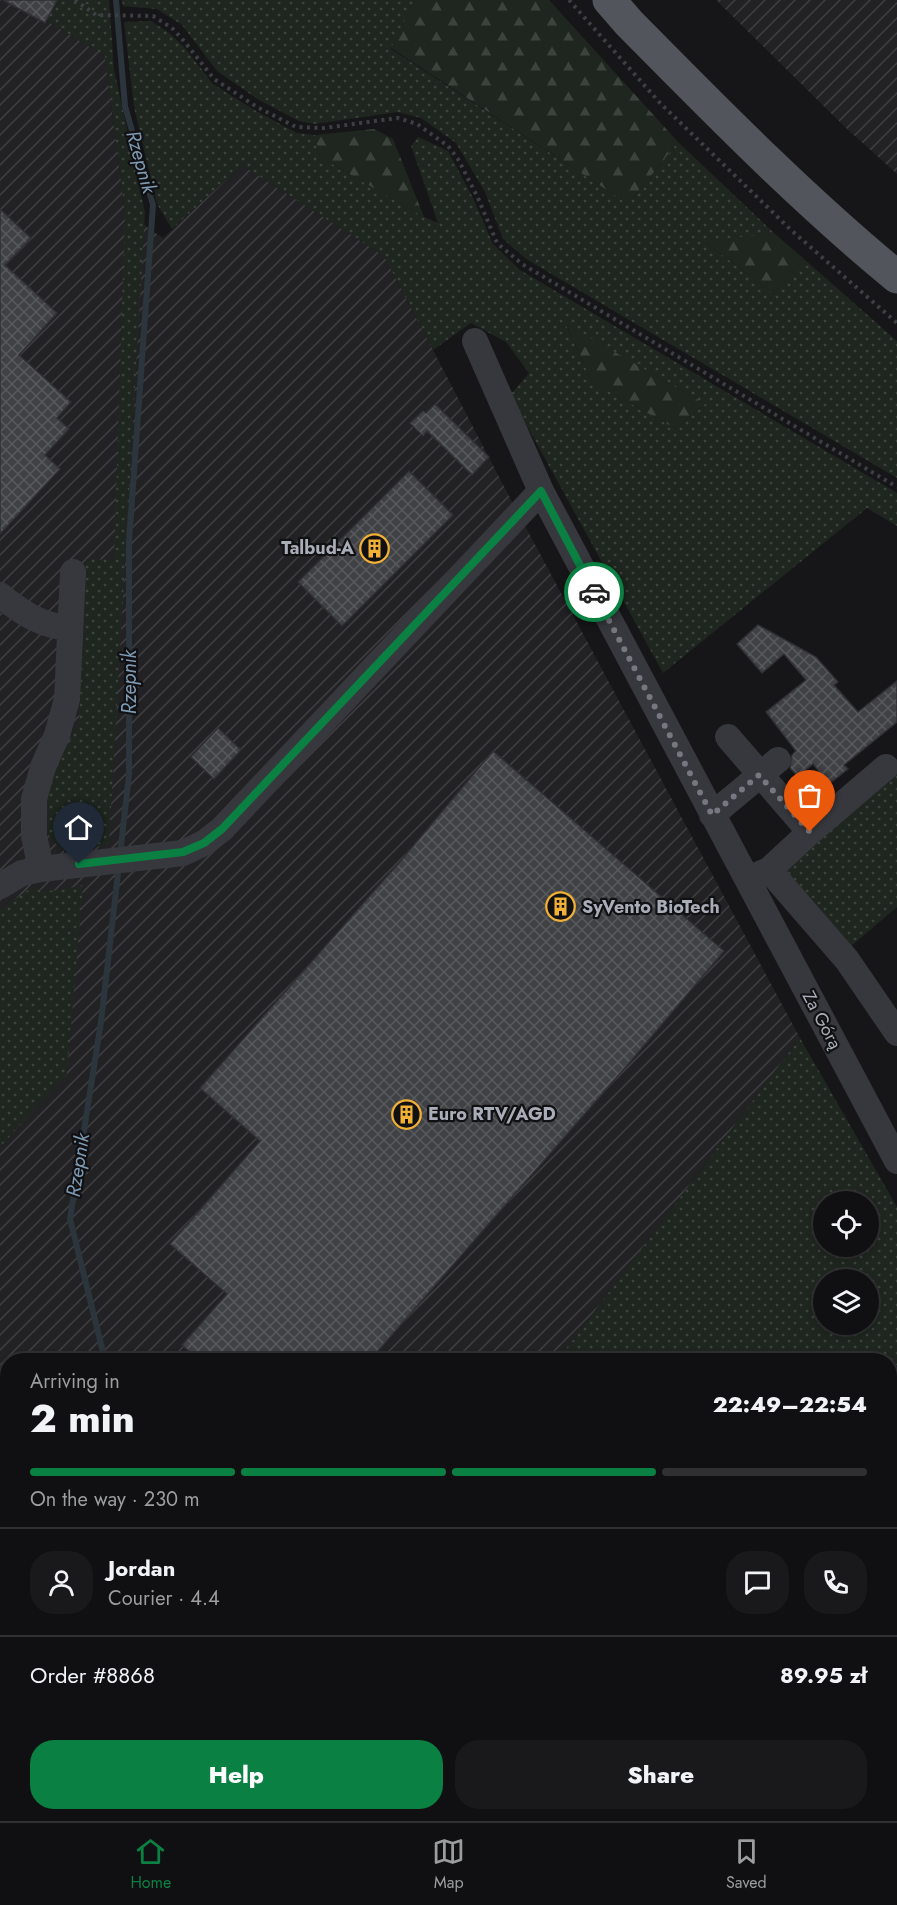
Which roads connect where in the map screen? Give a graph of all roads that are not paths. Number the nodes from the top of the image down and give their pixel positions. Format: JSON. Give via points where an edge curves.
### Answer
{"nodes":[{"id":1,"x":609,"y":0,"type":"edge"},
{"id":2,"x":897,"y":278,"type":"edge"},
{"id":3,"x":475,"y":341,"type":"dead end"},
{"id":4,"x":541,"y":491,"type":"junction"},
{"id":5,"x":72,"y":572,"type":"dead end"},
{"id":6,"x":0,"y":595,"type":"edge"},
{"id":7,"x":69,"y":628,"type":"junction"},
{"id":8,"x":728,"y":737,"type":"dead end"},
{"id":9,"x":768,"y":767,"type":"junction"},
{"id":10,"x":886,"y":767,"type":"dead end"},
{"id":11,"x":712,"y":815,"type":"junction"},
{"id":12,"x":810,"y":832,"type":"junction"},
{"id":13,"x":41,"y":869,"type":"junction"},
{"id":14,"x":758,"y":875,"type":"junction"},
{"id":15,"x":0,"y":886,"type":"edge"},
{"id":16,"x":897,"y":1033,"type":"edge"},
{"id":17,"x":897,"y":1161,"type":"edge"}],
"edges":[{"from":1,"to":2,"type":"main road","via":[[774,168]]},
{"from":3,"to":4,"type":"street","name":"Za Górą"},
{"from":4,"to":11,"type":"street","name":"Za Górą"},
{"from":4,"to":13,"type":"street","via":[[222,829],[204,843],[183,852]]},
{"from":5,"to":7,"type":"street"},
{"from":6,"to":7,"type":"street","via":[[42,623]]},
{"from":7,"to":13,"type":"street","via":[[67,699],[34,799],[34,836]]},
{"from":8,"to":9,"type":"street"},
{"from":9,"to":11,"type":"street"},
{"from":9,"to":12,"type":"street"},
{"from":10,"to":12,"type":"street"},
{"from":11,"to":14,"type":"street","name":"Za Górą"},
{"from":12,"to":14,"type":"street"},
{"from":13,"to":15,"type":"street","via":[[22,873]]},
{"from":14,"to":16,"type":"street","name":"Za Górą","via":[[847,960]]},
{"from":14,"to":17,"type":"street","name":"Za Górą"}]}
